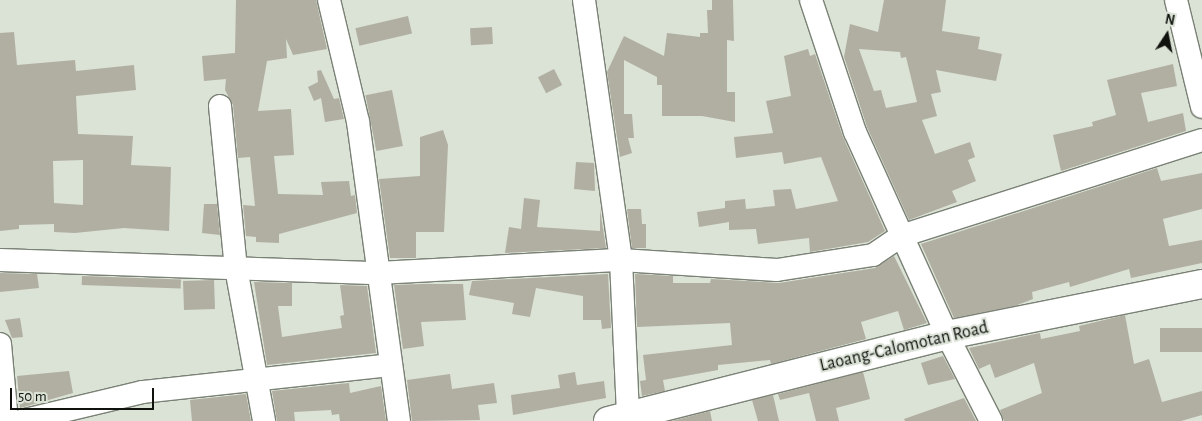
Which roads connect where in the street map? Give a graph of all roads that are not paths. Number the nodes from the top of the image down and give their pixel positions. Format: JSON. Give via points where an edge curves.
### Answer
{"nodes":[{"id":1,"x":329,"y":0,"type":"edge"},
{"id":2,"x":584,"y":0,"type":"edge"},
{"id":3,"x":811,"y":0,"type":"edge"},
{"id":4,"x":1176,"y":0,"type":"edge"},
{"id":5,"x":220,"y":106,"type":"dead end"},
{"id":6,"x":1202,"y":107,"type":"edge"},
{"id":7,"x":1202,"y":140,"type":"edge"},
{"id":8,"x":901,"y":236,"type":"junction"},
{"id":9,"x":0,"y":260,"type":"edge"},
{"id":10,"x":621,"y":260,"type":"junction"},
{"id":11,"x":236,"y":268,"type":"junction"},
{"id":12,"x":378,"y":274,"type":"junction"},
{"id":13,"x":1202,"y":284,"type":"edge"},
{"id":14,"x":947,"y":335,"type":"junction"},
{"id":15,"x":0,"y":346,"type":"edge"},
{"id":16,"x":391,"y":365,"type":"junction"},
{"id":17,"x":256,"y":378,"type":"junction"},
{"id":18,"x":621,"y":419,"type":"edge"},
{"id":19,"x":7,"y":421,"type":"edge"},
{"id":20,"x":21,"y":421,"type":"edge"},
{"id":21,"x":264,"y":421,"type":"edge"},
{"id":22,"x":399,"y":421,"type":"edge"},
{"id":23,"x":991,"y":421,"type":"edge"}],
"edges":[{"from":1,"to":12,"type":"street","via":[[358,122]]},
{"from":2,"to":10,"type":"street"},
{"from":3,"to":8,"type":"street","via":[[856,132]]},
{"from":4,"to":6,"type":"street"},
{"from":5,"to":11,"type":"street"},
{"from":7,"to":8,"type":"street"},
{"from":8,"to":10,"type":"street","via":[[873,255],[777,270]]},
{"from":8,"to":14,"type":"street"},
{"from":9,"to":11,"type":"street"},
{"from":10,"to":12,"type":"street"},
{"from":10,"to":18,"type":"street"},
{"from":11,"to":12,"type":"street"},
{"from":11,"to":17,"type":"street"},
{"from":12,"to":16,"type":"street"},
{"from":13,"to":14,"type":"main road","name":"Laoang-Calomotan Road"},
{"from":14,"to":18,"type":"main road","name":"Laoang-Calomotan Road"},
{"from":14,"to":23,"type":"street"},
{"from":15,"to":19,"type":"street"},
{"from":16,"to":17,"type":"street"},
{"from":16,"to":22,"type":"street"},
{"from":17,"to":20,"type":"street","via":[[143,392]]},
{"from":17,"to":21,"type":"street"}]}
